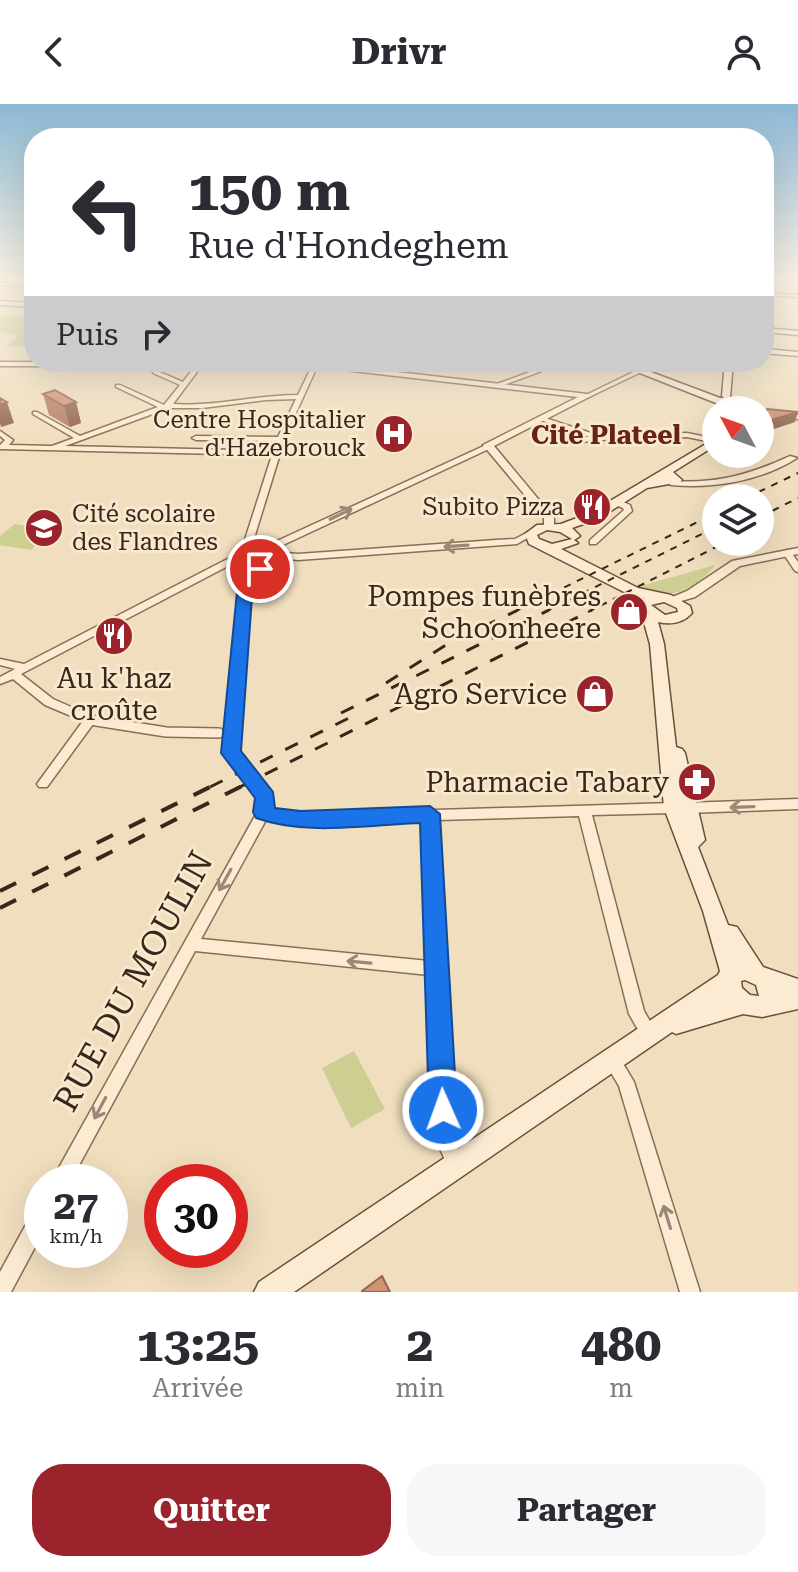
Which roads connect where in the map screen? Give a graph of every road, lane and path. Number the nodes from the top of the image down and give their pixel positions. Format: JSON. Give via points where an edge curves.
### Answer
{"nodes":[{"id":1,"x":774,"y":352,"type":"edge"},
{"id":2,"x":798,"y":354,"type":"edge"},
{"id":3,"x":0,"y":364,"type":"edge"},
{"id":4,"x":24,"y":364,"type":"edge"},
{"id":5,"x":155,"y":372,"type":"dead end"},
{"id":6,"x":194,"y":372,"type":"edge"},
{"id":7,"x":312,"y":372,"type":"edge"},
{"id":8,"x":376,"y":372,"type":"edge"},
{"id":9,"x":532,"y":372,"type":"edge"},
{"id":10,"x":638,"y":372,"type":"edge"},
{"id":11,"x":643,"y":372,"type":"edge"},
{"id":12,"x":728,"y":372,"type":"edge"},
{"id":13,"x":185,"y":385,"type":"junction"},
{"id":14,"x":499,"y":385,"type":"junction"},
{"id":15,"x":118,"y":386,"type":"dead end"},
{"id":16,"x":587,"y":396,"type":"junction"},
{"id":17,"x":709,"y":396,"type":"edge"},
{"id":18,"x":726,"y":396,"type":"edge"},
{"id":19,"x":299,"y":397,"type":"junction"},
{"id":20,"x":167,"y":407,"type":"junction"},
{"id":21,"x":35,"y":413,"type":"dead end"},
{"id":22,"x":774,"y":415,"type":"edge"},
{"id":23,"x":798,"y":417,"type":"edge"},
{"id":24,"x":540,"y":418,"type":"junction"},
{"id":25,"x":0,"y":433,"type":"edge"},
{"id":26,"x":77,"y":437,"type":"junction"},
{"id":27,"x":196,"y":438,"type":"dead end"},
{"id":28,"x":599,"y":438,"type":"junction"},
{"id":29,"x":283,"y":439,"type":"junction"},
{"id":30,"x":568,"y":439,"type":"dead end"},
{"id":31,"x":702,"y":439,"type":"edge"},
{"id":32,"x":2,"y":447,"type":"edge"},
{"id":33,"x":53,"y":448,"type":"junction"},
{"id":34,"x":490,"y":450,"type":"junction"},
{"id":35,"x":702,"y":451,"type":"edge"},
{"id":36,"x":277,"y":453,"type":"junction"},
{"id":37,"x":793,"y":458,"type":"dead end"},
{"id":38,"x":666,"y":478,"type":"junction"},
{"id":39,"x":616,"y":502,"type":"junction"},
{"id":40,"x":594,"y":516,"type":"junction"},
{"id":41,"x":555,"y":527,"type":"junction"},
{"id":42,"x":532,"y":533,"type":"junction"},
{"id":43,"x":250,"y":537,"type":"junction"},
{"id":44,"x":573,"y":540,"type":"junction"},
{"id":45,"x":593,"y":542,"type":"dead end"},
{"id":46,"x":549,"y":548,"type":"junction"},
{"id":47,"x":270,"y":551,"type":"junction"},
{"id":48,"x":243,"y":556,"type":"junction"},
{"id":49,"x":795,"y":560,"type":"edge"},
{"id":50,"x":590,"y":567,"type":"junction"},
{"id":51,"x":215,"y":572,"type":"junction"},
{"id":52,"x":242,"y":574,"type":"junction"},
{"id":53,"x":656,"y":604,"type":"junction"},
{"id":54,"x":684,"y":609,"type":"junction"},
{"id":55,"x":670,"y":620,"type":"junction"},
{"id":56,"x":657,"y":644,"type":"junction"},
{"id":57,"x":0,"y":662,"type":"edge"},
{"id":58,"x":27,"y":668,"type":"junction"},
{"id":59,"x":14,"y":674,"type":"junction"},
{"id":60,"x":0,"y":681,"type":"edge"},
{"id":61,"x":90,"y":720,"type":"junction"},
{"id":62,"x":219,"y":733,"type":"dead end"},
{"id":63,"x":43,"y":784,"type":"dead end"},
{"id":64,"x":798,"y":804,"type":"edge"},
{"id":65,"x":679,"y":808,"type":"junction"},
{"id":66,"x":584,"y":810,"type":"junction"},
{"id":67,"x":263,"y":812,"type":"junction"},
{"id":68,"x":430,"y":814,"type":"junction"},
{"id":69,"x":190,"y":944,"type":"junction"},
{"id":70,"x":437,"y":969,"type":"junction"},
{"id":71,"x":745,"y":976,"type":"junction"},
{"id":72,"x":798,"y":989,"type":"edge"},
{"id":73,"x":798,"y":999,"type":"edge"},
{"id":74,"x":742,"y":1004,"type":"junction"},
{"id":75,"x":768,"y":1004,"type":"junction"},
{"id":76,"x":655,"y":1032,"type":"junction"},
{"id":77,"x":612,"y":1061,"type":"junction"},
{"id":78,"x":70,"y":1164,"type":"edge"},
{"id":79,"x":456,"y":1166,"type":"junction"},
{"id":80,"x":24,"y":1248,"type":"edge"},
{"id":81,"x":0,"y":1292,"type":"edge"},
{"id":82,"x":269,"y":1292,"type":"edge"},
{"id":83,"x":690,"y":1292,"type":"edge"}],
"edges":[{"from":1,"to":2,"type":"street"},
{"from":3,"to":4,"type":"street"},
{"from":5,"to":13,"type":"street"},
{"from":6,"to":13,"type":"street"},
{"from":7,"to":19,"type":"street"},
{"from":8,"to":14,"type":"street"},
{"from":9,"to":14,"type":"street"},
{"from":10,"to":16,"type":"street"},
{"from":11,"to":17,"type":"main road"},
{"from":12,"to":18,"type":"main road"},
{"from":13,"to":20,"type":"street"},
{"from":14,"to":16,"type":"street"},
{"from":15,"to":20,"type":"street"},
{"from":16,"to":24,"type":"street"},
{"from":19,"to":20,"type":"street","via":[[261,396],[210,408]]},
{"from":19,"to":29,"type":"street"},
{"from":20,"to":26,"type":"street"},
{"from":21,"to":26,"type":"street"},
{"from":22,"to":23,"type":"street"},
{"from":24,"to":28,"type":"street"},
{"from":24,"to":34,"type":"street"},
{"from":25,"to":32,"type":"street","via":[[9,440]]},
{"from":26,"to":33,"type":"street"},
{"from":27,"to":29,"type":"street"},
{"from":28,"to":30,"type":"street"},
{"from":28,"to":31,"type":"street"},
{"from":29,"to":36,"type":"street"},
{"from":32,"to":33,"type":"street"},
{"from":33,"to":36,"type":"street"},
{"from":34,"to":41,"type":"street"},
{"from":47,"to":34,"type":"street","one_way":true,"via":[[470,452]]},
{"from":35,"to":38,"type":"main road"},
{"from":36,"to":43,"type":"street"},
{"from":37,"to":38,"type":"street","via":[[751,477],[709,485]]},
{"from":38,"to":39,"type":"main road"},
{"from":39,"to":40,"type":"main road"},
{"from":39,"to":45,"type":"street","via":[[628,511]]},
{"from":40,"to":41,"type":"main road"},
{"from":40,"to":44,"type":"main road"},
{"from":41,"to":42,"type":"main road"},
{"from":41,"to":44,"type":"main road"},
{"from":42,"to":46,"type":"main road","via":[[533,541]]},
{"from":42,"to":47,"type":"street","one_way":true,"via":[[501,543],[298,557]]},
{"from":43,"to":47,"type":"street"},
{"from":43,"to":48,"type":"street"},
{"from":44,"to":46,"type":"main road"},
{"from":44,"to":50,"type":"main road"},
{"from":46,"to":50,"type":"main road"},
{"from":47,"to":48,"type":"street"},
{"from":47,"to":52,"type":"street","via":[[270,563]]},
{"from":48,"to":51,"type":"street"},
{"from":48,"to":52,"type":"street","via":[[236,563]]},
{"from":49,"to":53,"type":"street","via":[[736,563],[694,592]]},
{"from":49,"to":54,"type":"street","via":[[735,568]]},
{"from":50,"to":53,"type":"main road"},
{"from":51,"to":52,"type":"street"},
{"from":51,"to":58,"type":"street"},
{"from":52,"to":67,"type":"street","via":[[230,747],[266,797]]},
{"from":53,"to":54,"type":"main road"},
{"from":53,"to":55,"type":"main road"},
{"from":53,"to":56,"type":"main road"},
{"from":54,"to":55,"type":"main road","via":[[682,617]]},
{"from":55,"to":56,"type":"main road"},
{"from":56,"to":65,"type":"main road"},
{"from":57,"to":58,"type":"street"},
{"from":58,"to":59,"type":"street"},
{"from":59,"to":60,"type":"street"},
{"from":59,"to":61,"type":"street","via":[[49,702]]},
{"from":61,"to":62,"type":"street","via":[[166,732]]},
{"from":61,"to":63,"type":"street"},
{"from":64,"to":65,"type":"street","one_way":true},
{"from":65,"to":66,"type":"street"},
{"from":65,"to":71,"type":"main road"},
{"from":66,"to":68,"type":"street"},
{"from":66,"to":76,"type":"street","via":[[637,1014]]},
{"from":67,"to":68,"type":"street","via":[[294,819]]},
{"from":67,"to":69,"type":"street","name":"RUE DU MOULIN","one_way":true},
{"from":68,"to":70,"type":"street"},
{"from":70,"to":69,"type":"street","one_way":true},
{"from":69,"to":78,"type":"street","name":"RUE DU MOULIN","one_way":true},
{"from":70,"to":79,"type":"street","via":[[444,1138]]},
{"from":71,"to":72,"type":"main road"},
{"from":71,"to":74,"type":"main road","via":[[731,993]]},
{"from":71,"to":75,"type":"main road","via":[[772,992]]},
{"from":71,"to":76,"type":"main road"},
{"from":73,"to":75,"type":"main road"},
{"from":74,"to":75,"type":"main road"},
{"from":74,"to":76,"type":"main road"},
{"from":76,"to":77,"type":"main road"},
{"from":77,"to":79,"type":"main road"},
{"from":83,"to":77,"type":"street","one_way":true,"via":[[628,1089]]},
{"from":79,"to":82,"type":"main road"},
{"from":80,"to":81,"type":"street"}]}
